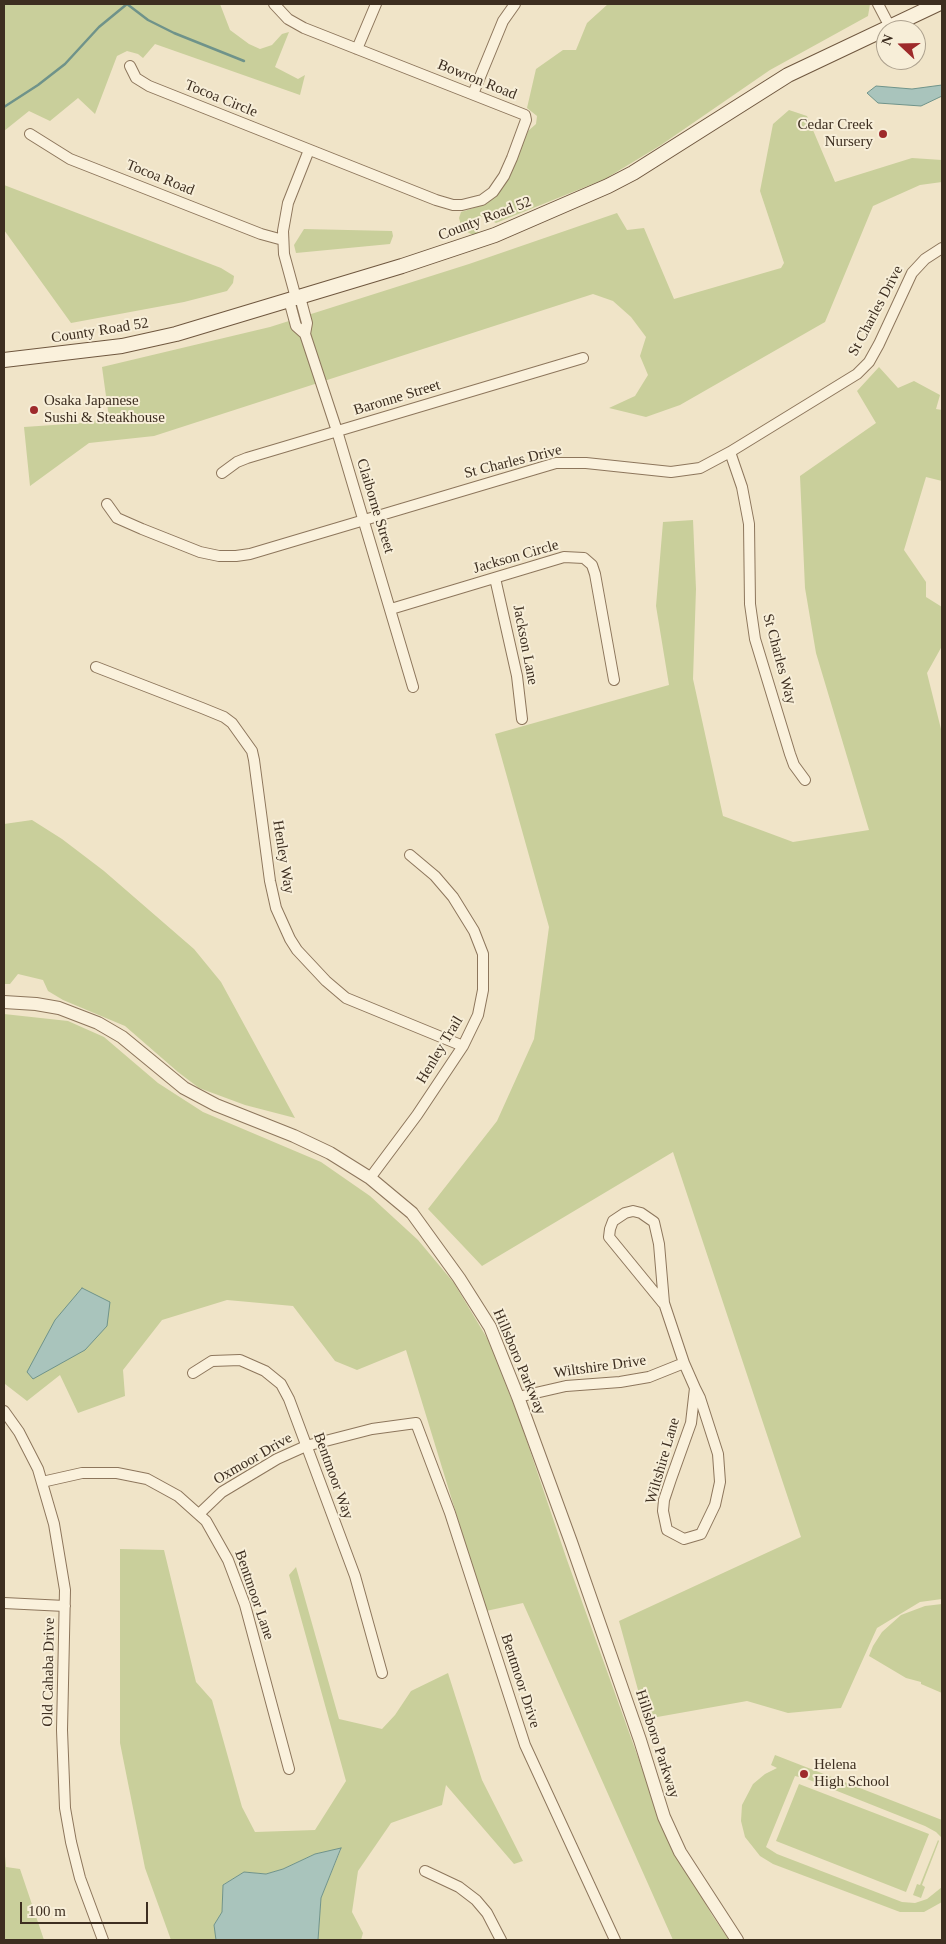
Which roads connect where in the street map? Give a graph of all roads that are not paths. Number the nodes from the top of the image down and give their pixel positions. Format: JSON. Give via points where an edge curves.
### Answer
{"nodes":[{"id":1,"x":274,"y":4,"type":"edge"},
{"id":2,"x":376,"y":4,"type":"edge"},
{"id":3,"x":515,"y":4,"type":"edge"},
{"id":4,"x":878,"y":4,"type":"edge"},
{"id":5,"x":938,"y":4,"type":"edge"},
{"id":6,"x":886,"y":20,"type":"edge"},
{"id":7,"x":905,"y":20,"type":"edge"},
{"id":8,"x":876,"y":34,"type":"edge"},
{"id":9,"x":358,"y":49,"type":"junction"},
{"id":10,"x":130,"y":66,"type":"dead end"},
{"id":11,"x":473,"y":94,"type":"junction"},
{"id":12,"x":30,"y":134,"type":"dead end"},
{"id":13,"x":309,"y":150,"type":"junction"},
{"id":14,"x":283,"y":240,"type":"junction"},
{"id":15,"x":942,"y":248,"type":"edge"},
{"id":16,"x":295,"y":299,"type":"junction"},
{"id":17,"x":583,"y":358,"type":"dead end"},
{"id":18,"x":4,"y":360,"type":"edge"},
{"id":19,"x":337,"y":431,"type":"junction"},
{"id":20,"x":730,"y":452,"type":"junction"},
{"id":21,"x":222,"y":473,"type":"dead end"},
{"id":22,"x":107,"y":504,"type":"dead end"},
{"id":23,"x":362,"y":520,"type":"junction"},
{"id":24,"x":495,"y":578,"type":"junction"},
{"id":25,"x":391,"y":609,"type":"junction"},
{"id":26,"x":96,"y":667,"type":"dead end"},
{"id":27,"x":614,"y":680,"type":"dead end"},
{"id":28,"x":412,"y":687,"type":"dead end"},
{"id":29,"x":522,"y":719,"type":"dead end"},
{"id":30,"x":805,"y":780,"type":"dead end"},
{"id":31,"x":410,"y":855,"type":"dead end"},
{"id":32,"x":4,"y":1002,"type":"edge"},
{"id":33,"x":463,"y":1046,"type":"junction"},
{"id":34,"x":370,"y":1178,"type":"junction"},
{"id":35,"x":663,"y":1303,"type":"dead end"},
{"id":36,"x":684,"y":1363,"type":"junction"},
{"id":37,"x":193,"y":1373,"type":"dead end"},
{"id":38,"x":695,"y":1388,"type":"junction"},
{"id":39,"x":518,"y":1398,"type":"junction"},
{"id":40,"x":4,"y":1411,"type":"edge"},
{"id":41,"x":416,"y":1423,"type":"joint"},
{"id":42,"x":306,"y":1446,"type":"junction"},
{"id":43,"x":42,"y":1482,"type":"junction"},
{"id":44,"x":199,"y":1514,"type":"junction"},
{"id":45,"x":4,"y":1603,"type":"edge"},
{"id":46,"x":65,"y":1606,"type":"junction"},
{"id":47,"x":382,"y":1673,"type":"dead end"},
{"id":48,"x":288,"y":1769,"type":"dead end"},
{"id":49,"x":425,"y":1871,"type":"dead end"},
{"id":50,"x":103,"y":1940,"type":"edge"},
{"id":51,"x":501,"y":1940,"type":"edge"},
{"id":52,"x":615,"y":1940,"type":"edge"},
{"id":53,"x":736,"y":1940,"type":"edge"}],
"edges":[{"from":1,"to":9,"type":"street","name":"Bowron Road","via":[[296,24]]},
{"from":2,"to":9,"type":"street"},
{"from":3,"to":11,"type":"street","via":[[503,21]]},
{"from":4,"to":6,"type":"street"},
{"from":5,"to":7,"type":"main road","name":"County Road 52"},
{"from":8,"to":16,"type":"main road","name":"County Road 52","via":[[788,75],[673,149],[608,186],[469,245]]},
{"from":9,"to":11,"type":"street","name":"Bowron Road"},
{"from":10,"to":13,"type":"street","name":"Tocoa Circle","via":[[136,78],[149,86]]},
{"from":11,"to":13,"type":"street","name":"Bowron Road","via":[[522,113],[526,118],[499,185],[489,196],[475,202],[453,205]]},
{"from":12,"to":14,"type":"street","name":"Tocoa Road","via":[[70,159]]},
{"from":13,"to":14,"type":"street","name":"Claiborne Street","via":[[288,203]]},
{"from":14,"to":16,"type":"street","name":"Claiborne Street"},
{"from":15,"to":20,"type":"street","name":"St Charles Drive","via":[[924,259],[912,273],[879,344],[858,374]]},
{"from":16,"to":18,"type":"main road","name":"County Road 52","via":[[149,340]]},
{"from":16,"to":19,"type":"street","name":"Claiborne Street","via":[[296,326],[305,334]]},
{"from":17,"to":19,"type":"street","name":"Baronne Street"},
{"from":19,"to":21,"type":"street","name":"Baronne Street","via":[[247,458]]},
{"from":19,"to":23,"type":"street","name":"Claiborne Street"},
{"from":20,"to":23,"type":"street","name":"St Charles Drive","via":[[700,468],[671,472],[586,463],[556,464]]},
{"from":20,"to":30,"type":"street","name":"St Charles Way","via":[[749,524],[750,604],[755,639],[790,754]]},
{"from":22,"to":23,"type":"street","name":"St Charles Drive","via":[[117,518],[142,530],[200,552],[229,557],[250,554]]},
{"from":23,"to":25,"type":"street","name":"Claiborne Street"},
{"from":24,"to":25,"type":"street","name":"Jackson Circle"},
{"from":24,"to":27,"type":"street","name":"Jackson Circle","via":[[564,557],[587,559],[595,574]]},
{"from":24,"to":29,"type":"street","name":"Jackson Lane","via":[[517,676]]},
{"from":25,"to":28,"type":"street","name":"Claiborne Street"},
{"from":26,"to":33,"type":"street","name":"Henley Way","via":[[224,717],[232,723],[252,751],[276,908],[297,950],[346,998]]},
{"from":31,"to":33,"type":"street","name":"Henley Trail","via":[[453,897],[474,931],[483,954],[482,1002]]},
{"from":32,"to":34,"type":"street","name":"Hillsboro Parkway","via":[[58,1008],[98,1023],[122,1037],[165,1075],[194,1094],[310,1143]]},
{"from":33,"to":34,"type":"street","name":"Henley Trail"},
{"from":34,"to":39,"type":"street","name":"Hillsboro Parkway","via":[[412,1214],[459,1278],[490,1327]]},
{"from":35,"to":36,"type":"street","name":"Wiltshire Lane","via":[[610,1237],[613,1221],[625,1213],[641,1213],[654,1222],[664,1303]]},
{"from":36,"to":38,"type":"street","name":"Wiltshire Lane"},
{"from":36,"to":39,"type":"street","name":"Wiltshire Drive","via":[[650,1376],[566,1386]]},
{"from":37,"to":42,"type":"street","name":"Bentmoor Way","via":[[212,1361],[222,1360],[240,1360],[265,1371],[281,1384]]},
{"from":38,"to":38,"type":"street","name":"Wiltshire Lane","via":[[716,1446],[720,1482],[715,1505],[701,1534],[684,1540],[667,1530],[663,1511],[691,1423]]},
{"from":39,"to":53,"type":"street","name":"Hillsboro Parkway","via":[[634,1722],[664,1817],[680,1852]]},
{"from":40,"to":43,"type":"street","name":"Old Cahaba Drive","via":[[27,1448]]},
{"from":41,"to":42,"type":"street","name":"Oxmoor Drive","via":[[372,1429]]},
{"from":41,"to":52,"type":"street","name":"Bentmoor Drive","via":[[450,1513],[525,1745]]},
{"from":42,"to":44,"type":"street","name":"Oxmoor Drive","via":[[277,1459],[222,1492]]},
{"from":42,"to":47,"type":"street","name":"Bentmoor Way","via":[[355,1576]]},
{"from":43,"to":44,"type":"street","name":"Bentmoor Lane","via":[[82,1473],[117,1473],[147,1479],[178,1496]]},
{"from":43,"to":46,"type":"street","name":"Old Cahaba Drive","via":[[62,1567]]},
{"from":44,"to":48,"type":"street","name":"Bentmoor Lane","via":[[228,1560],[245,1605]]},
{"from":45,"to":46,"type":"street"},
{"from":46,"to":50,"type":"street","name":"Old Cahaba Drive","via":[[62,1730],[65,1808],[80,1878]]},
{"from":49,"to":51,"type":"street","via":[[459,1887],[476,1900]]}]}
